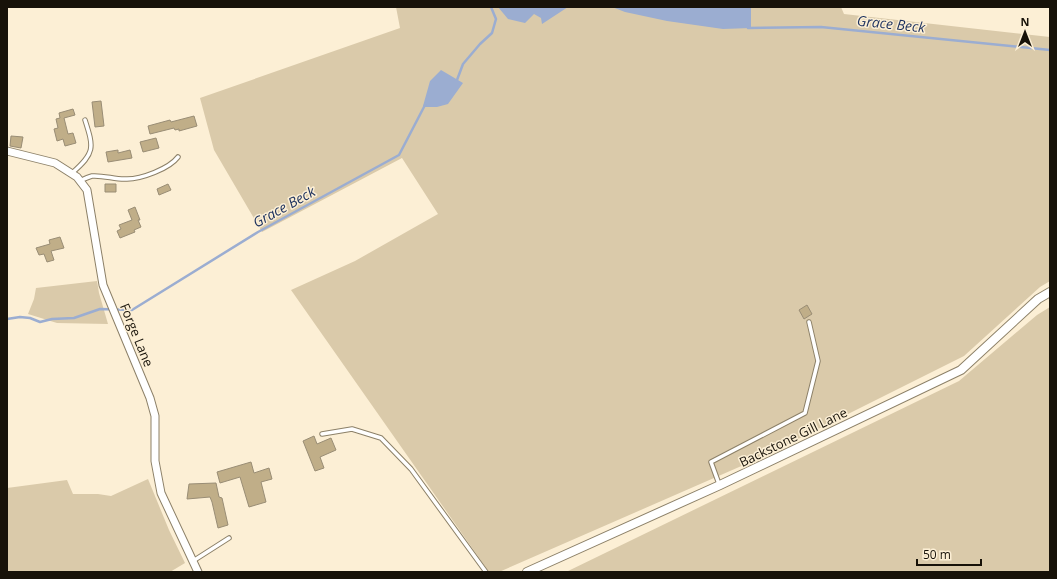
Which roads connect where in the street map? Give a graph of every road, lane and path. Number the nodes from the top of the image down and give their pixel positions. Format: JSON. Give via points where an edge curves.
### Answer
{"nodes":[{"id":1,"x":85,"y":120,"type":"dead end"},
{"id":2,"x":7,"y":151,"type":"edge"},
{"id":3,"x":178,"y":157,"type":"dead end"},
{"id":4,"x":72,"y":173,"type":"junction"},
{"id":5,"x":80,"y":181,"type":"junction"},
{"id":6,"x":1050,"y":292,"type":"edge"},
{"id":7,"x":809,"y":322,"type":"dead end"},
{"id":8,"x":322,"y":434,"type":"dead end"},
{"id":9,"x":720,"y":485,"type":"junction"},
{"id":10,"x":228,"y":538,"type":"dead end"},
{"id":11,"x":193,"y":561,"type":"junction"},
{"id":12,"x":198,"y":572,"type":"edge"},
{"id":13,"x":486,"y":572,"type":"edge"},
{"id":14,"x":526,"y":572,"type":"edge"}],
"edges":[{"from":1,"to":4,"type":"lane","via":[[92,141],[91,151],[83,164]]},
{"from":2,"to":4,"type":"street","name":"Forge Lane","via":[[55,163]]},
{"from":3,"to":5,"type":"lane","via":[[165,168],[135,178],[92,176]]},
{"from":4,"to":5,"type":"street","name":"Forge Lane"},
{"from":5,"to":11,"type":"street","name":"Forge Lane","via":[[87,190],[103,285],[155,416],[155,461],[161,493]]},
{"from":6,"to":9,"type":"street","name":"Backstone Gill Lane","via":[[1038,299],[961,370]]},
{"from":7,"to":9,"type":"lane","via":[[818,361],[805,413],[710,462]]},
{"from":8,"to":13,"type":"lane","via":[[352,430],[381,438],[411,469]]},
{"from":9,"to":14,"type":"street","name":"Backstone Gill Lane"},
{"from":10,"to":11,"type":"lane"},
{"from":11,"to":12,"type":"street","name":"Forge Lane"}]}
